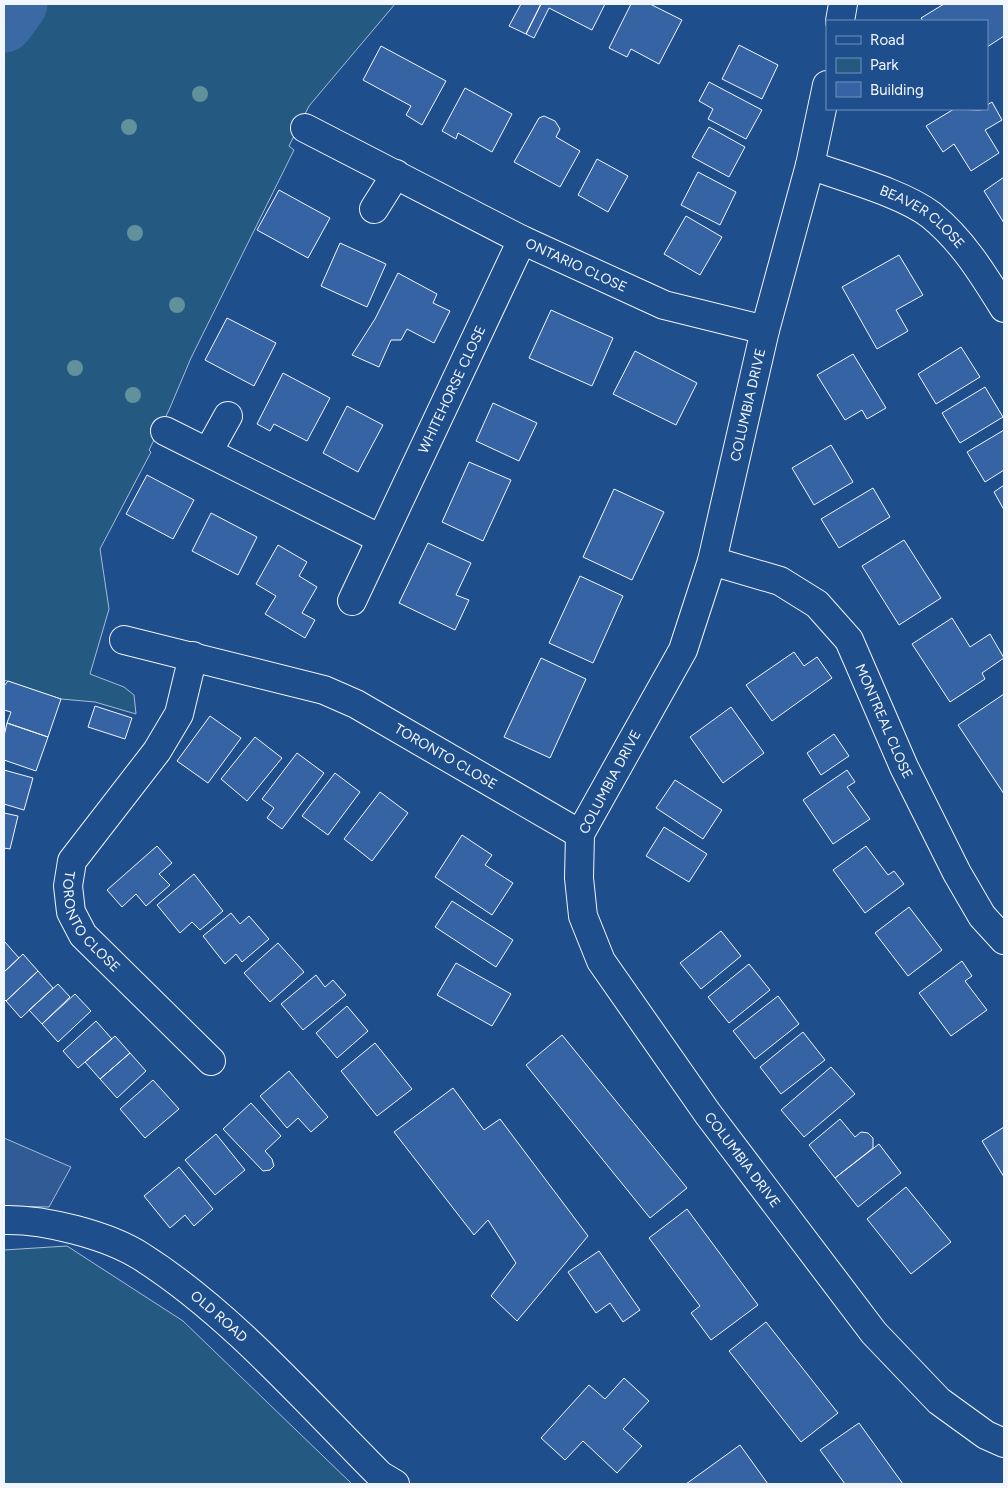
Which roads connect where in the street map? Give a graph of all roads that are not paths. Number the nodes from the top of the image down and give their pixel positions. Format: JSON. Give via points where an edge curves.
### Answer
{"nodes":[{"id":1,"x":843,"y":4,"type":"edge"},
{"id":2,"x":840,"y":20,"type":"edge"},
{"id":3,"x":826,"y":89,"type":"edge"},
{"id":4,"x":306,"y":128,"type":"dead end"},
{"id":5,"x":810,"y":165,"type":"junction"},
{"id":6,"x":396,"y":174,"type":"junction"},
{"id":7,"x":374,"y":209,"type":"dead end"},
{"id":8,"x":522,"y":240,"type":"junction"},
{"id":9,"x":1004,"y":308,"type":"edge"},
{"id":10,"x":766,"y":330,"type":"junction"},
{"id":11,"x":228,"y":416,"type":"dead end"},
{"id":12,"x":165,"y":430,"type":"dead end"},
{"id":13,"x":208,"y":452,"type":"junction"},
{"id":14,"x":381,"y":539,"type":"junction"},
{"id":15,"x":712,"y":561,"type":"junction"},
{"id":16,"x":352,"y":601,"type":"dead end"},
{"id":17,"x":124,"y":640,"type":"dead end"},
{"id":18,"x":194,"y":656,"type":"junction"},
{"id":19,"x":580,"y":834,"type":"junction"},
{"id":20,"x":1004,"y":940,"type":"edge"},
{"id":21,"x":211,"y":1061,"type":"dead end"},
{"id":22,"x":4,"y":1220,"type":"edge"},
{"id":23,"x":1004,"y":1443,"type":"edge"},
{"id":24,"x":395,"y":1484,"type":"edge"}],
"edges":[{"from":1,"to":2,"type":"street"},
{"from":3,"to":5,"type":"street","name":"COLUMBIA DRIVE"},
{"from":4,"to":6,"type":"street","name":"ONTARIO CLOSE"},
{"from":5,"to":9,"type":"street","name":"BEAVER CLOSE","via":[[895,196],[929,214],[956,238]]},
{"from":5,"to":10,"type":"street","name":"COLUMBIA DRIVE"},
{"from":6,"to":7,"type":"street"},
{"from":6,"to":8,"type":"street","name":"ONTARIO CLOSE"},
{"from":8,"to":10,"type":"street","name":"ONTARIO CLOSE","via":[[664,305]]},
{"from":8,"to":14,"type":"street","name":"WHITEHORSE CLOSE"},
{"from":10,"to":15,"type":"street","name":"COLUMBIA DRIVE"},
{"from":11,"to":13,"type":"street"},
{"from":12,"to":13,"type":"street"},
{"from":13,"to":14,"type":"street"},
{"from":14,"to":16,"type":"street","name":"WHITEHORSE CLOSE"},
{"from":15,"to":19,"type":"street","name":"COLUMBIA DRIVE","via":[[684,650]]},
{"from":15,"to":20,"type":"street","name":"MONTREAL CLOSE","via":[[780,581],[818,604],[849,640],[904,767],[957,873],[982,916]]},
{"from":17,"to":18,"type":"street","name":"TORONTO CLOSE"},
{"from":18,"to":19,"type":"street","name":"TORONTO CLOSE","via":[[324,690],[356,704]]},
{"from":18,"to":21,"type":"street","name":"TORONTO CLOSE","via":[[179,714],[157,751],[72,861],[68,886],[72,912],[82,935]]},
{"from":19,"to":23,"type":"street","name":"COLUMBIA DRIVE","via":[[579,878],[583,916],[601,961],[708,1114],[874,1333],[939,1400],[986,1435]]},
{"from":22,"to":24,"type":"street","name":"OLD ROAD","via":[[90,1232],[141,1256],[221,1316],[380,1475]]}]}
